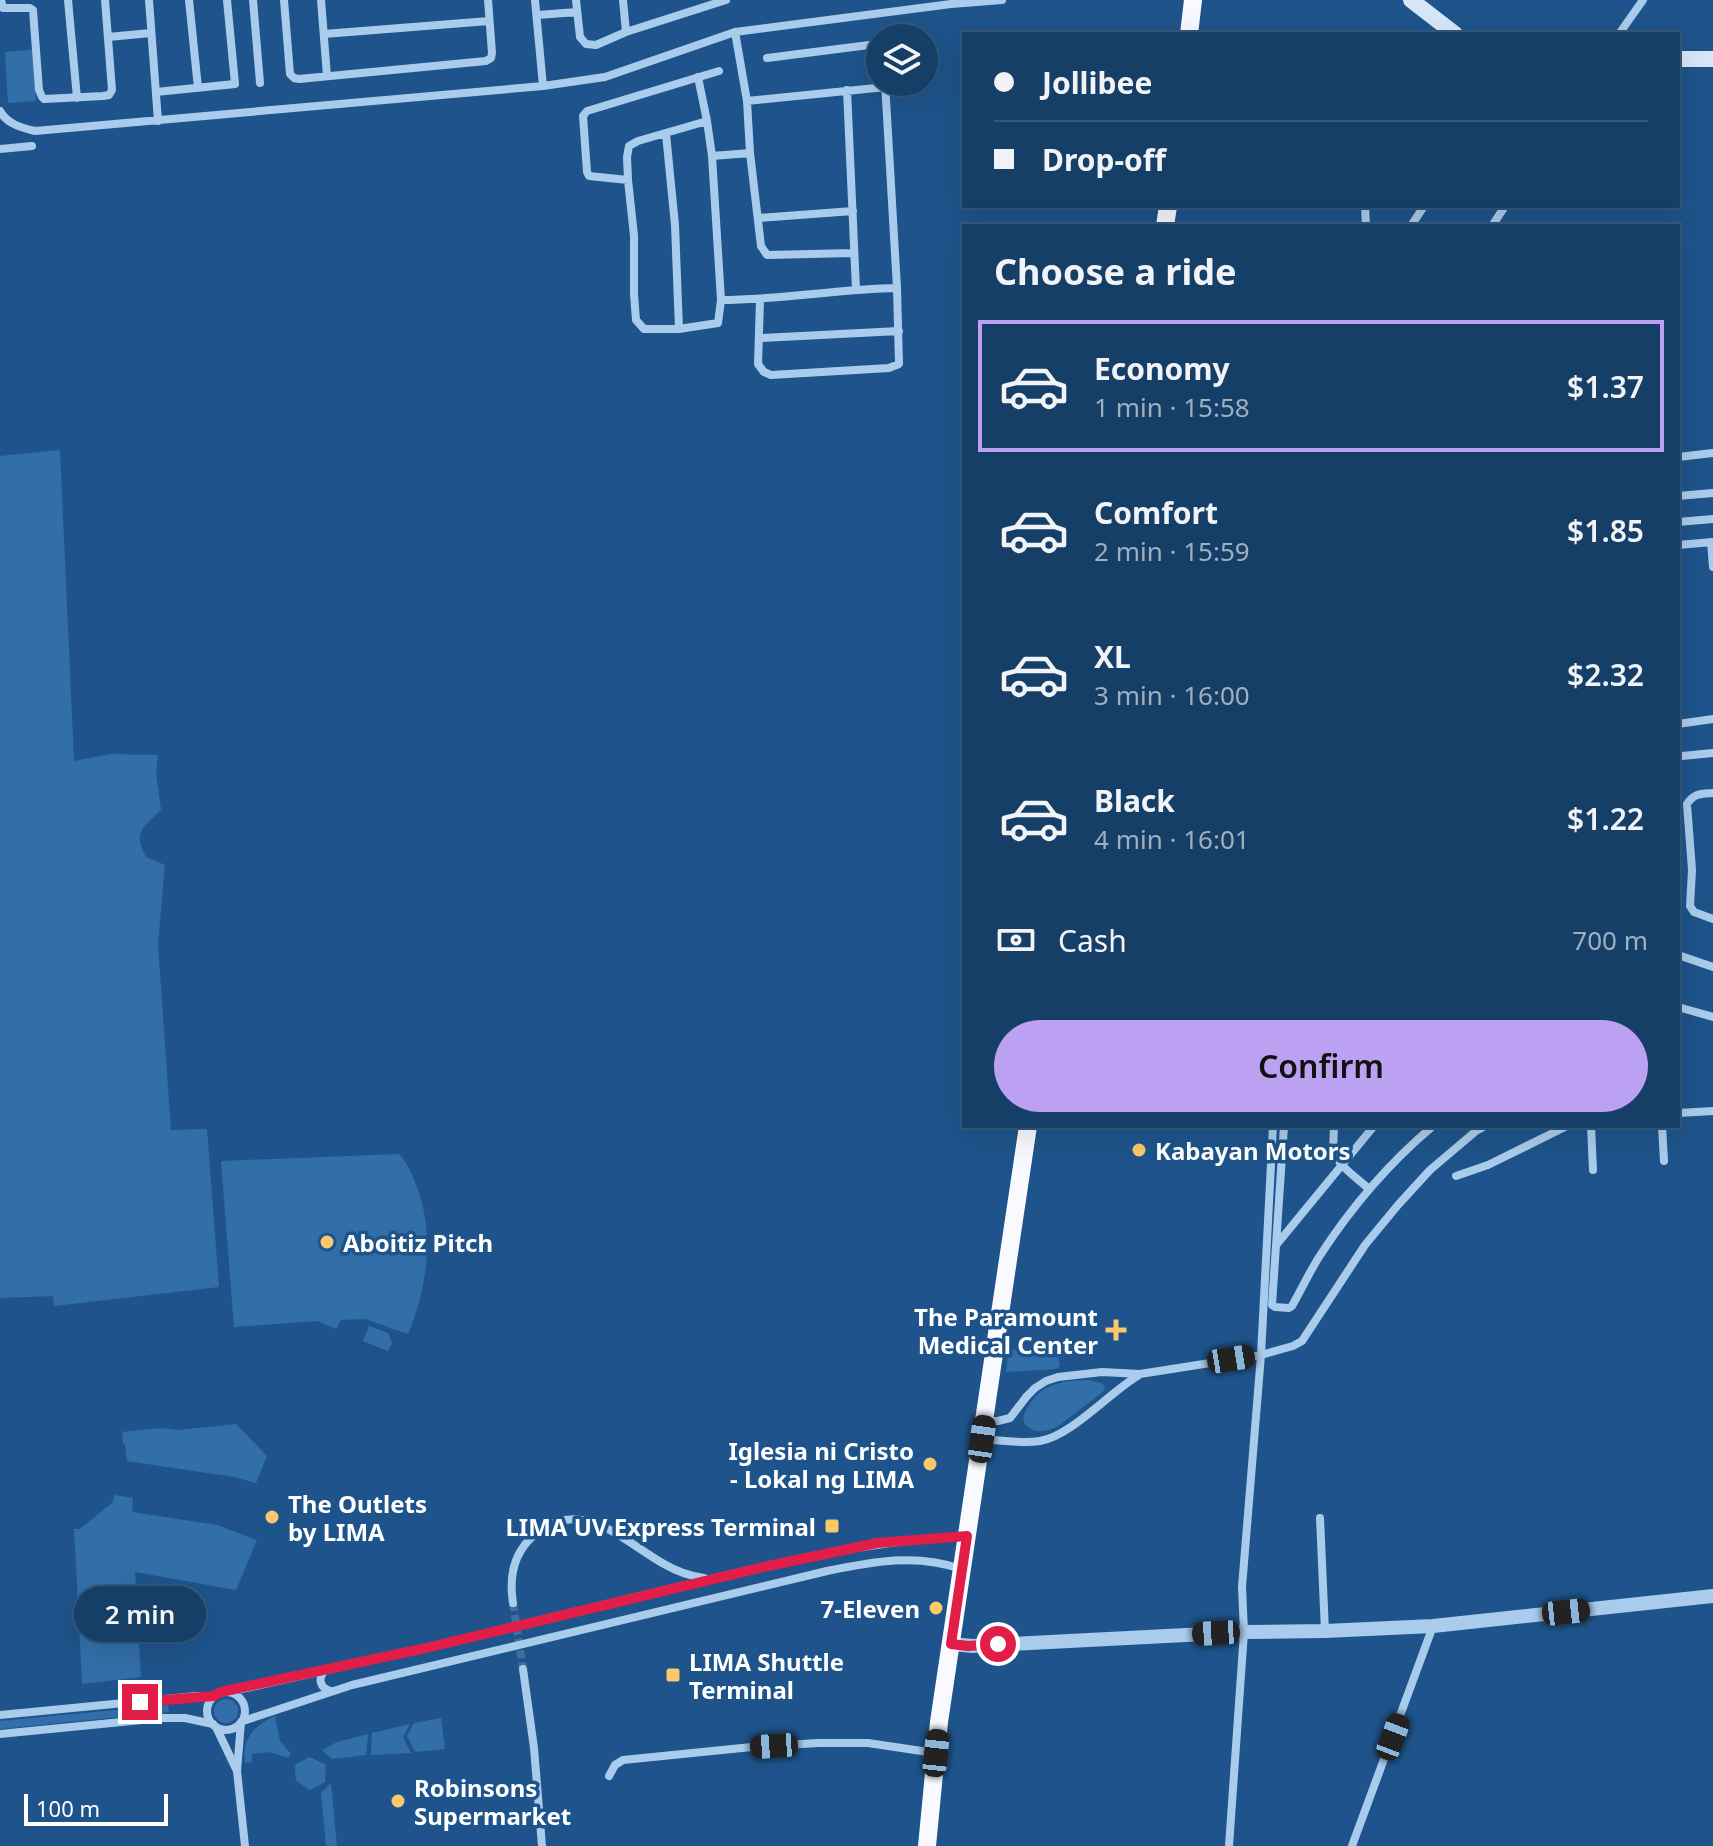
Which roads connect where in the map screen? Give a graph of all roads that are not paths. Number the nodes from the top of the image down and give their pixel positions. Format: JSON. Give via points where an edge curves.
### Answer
{"nodes":[{"id":1,"x":1,"y":0,"type":"edge"},
{"id":2,"x":68,"y":0,"type":"edge"},
{"id":3,"x":105,"y":0,"type":"edge"},
{"id":4,"x":149,"y":0,"type":"edge"},
{"id":5,"x":189,"y":0,"type":"edge"},
{"id":6,"x":227,"y":0,"type":"edge"},
{"id":7,"x":253,"y":0,"type":"edge"},
{"id":8,"x":284,"y":0,"type":"edge"},
{"id":9,"x":321,"y":0,"type":"edge"},
{"id":10,"x":488,"y":0,"type":"edge"},
{"id":11,"x":535,"y":0,"type":"edge"},
{"id":12,"x":576,"y":0,"type":"edge"},
{"id":13,"x":623,"y":0,"type":"edge"},
{"id":14,"x":726,"y":0,"type":"edge"},
{"id":15,"x":1002,"y":0,"type":"edge"},
{"id":16,"x":1193,"y":0,"type":"edge"},
{"id":17,"x":1411,"y":0,"type":"edge"},
{"id":18,"x":1643,"y":0,"type":"edge"},
{"id":19,"x":577,"y":12,"type":"junction"},
{"id":20,"x":538,"y":15,"type":"junction"},
{"id":21,"x":489,"y":21,"type":"junction"},
{"id":22,"x":626,"y":32,"type":"junction"},
{"id":23,"x":735,"y":32,"type":"junction"},
{"id":24,"x":1189,"y":32,"type":"edge"},
{"id":25,"x":1452,"y":32,"type":"edge"},
{"id":26,"x":1620,"y":32,"type":"edge"},
{"id":27,"x":151,"y":33,"type":"junction"},
{"id":28,"x":324,"y":34,"type":"junction"},
{"id":29,"x":108,"y":37,"type":"junction"},
{"id":30,"x":866,"y":45,"type":"edge"},
{"id":31,"x":767,"y":58,"type":"dead end"},
{"id":32,"x":1680,"y":59,"type":"edge"},
{"id":33,"x":1713,"y":59,"type":"edge"},
{"id":34,"x":719,"y":71,"type":"dead end"},
{"id":35,"x":327,"y":76,"type":"junction"},
{"id":36,"x":698,"y":77,"type":"junction"},
{"id":37,"x":260,"y":83,"type":"dead end"},
{"id":38,"x":543,"y":86,"type":"junction"},
{"id":39,"x":198,"y":88,"type":"junction"},
{"id":40,"x":866,"y":88,"type":"edge"},
{"id":41,"x":847,"y":90,"type":"junction"},
{"id":42,"x":156,"y":92,"type":"junction"},
{"id":43,"x":887,"y":96,"type":"edge"},
{"id":44,"x":77,"y":98,"type":"junction"},
{"id":45,"x":747,"y":101,"type":"junction"},
{"id":46,"x":0,"y":111,"type":"edge"},
{"id":47,"x":158,"y":121,"type":"junction"},
{"id":48,"x":707,"y":121,"type":"junction"},
{"id":49,"x":666,"y":134,"type":"junction"},
{"id":50,"x":32,"y":146,"type":"dead end"},
{"id":51,"x":0,"y":149,"type":"edge"},
{"id":52,"x":750,"y":153,"type":"junction"},
{"id":53,"x":712,"y":156,"type":"junction"},
{"id":54,"x":628,"y":180,"type":"junction"},
{"id":55,"x":853,"y":211,"type":"junction"},
{"id":56,"x":758,"y":218,"type":"junction"},
{"id":57,"x":854,"y":253,"type":"junction"},
{"id":58,"x":897,"y":288,"type":"junction"},
{"id":59,"x":856,"y":289,"type":"junction"},
{"id":60,"x":721,"y":300,"type":"junction"},
{"id":61,"x":760,"y":300,"type":"junction"},
{"id":62,"x":679,"y":329,"type":"junction"},
{"id":63,"x":899,"y":331,"type":"junction"},
{"id":64,"x":760,"y":338,"type":"junction"},
{"id":65,"x":1713,"y":453,"type":"edge"},
{"id":66,"x":1680,"y":457,"type":"edge"},
{"id":67,"x":1713,"y":493,"type":"edge"},
{"id":68,"x":1680,"y":496,"type":"edge"},
{"id":69,"x":1713,"y":519,"type":"edge"},
{"id":70,"x":1680,"y":522,"type":"edge"},
{"id":71,"x":1712,"y":542,"type":"edge"},
{"id":72,"x":1680,"y":545,"type":"edge"},
{"id":73,"x":1713,"y":567,"type":"edge"},
{"id":74,"x":1713,"y":719,"type":"edge"},
{"id":75,"x":1680,"y":724,"type":"edge"},
{"id":76,"x":1713,"y":753,"type":"edge"},
{"id":77,"x":1680,"y":757,"type":"edge"},
{"id":78,"x":1713,"y":793,"type":"edge"},
{"id":79,"x":1713,"y":919,"type":"edge"},
{"id":80,"x":1680,"y":956,"type":"edge"},
{"id":81,"x":1713,"y":967,"type":"edge"},
{"id":82,"x":1680,"y":1008,"type":"edge"},
{"id":83,"x":1713,"y":1017,"type":"edge"},
{"id":84,"x":1713,"y":1111,"type":"edge"},
{"id":85,"x":1680,"y":1113,"type":"edge"},
{"id":86,"x":1028,"y":1128,"type":"edge"},
{"id":87,"x":1273,"y":1128,"type":"edge"},
{"id":88,"x":1284,"y":1128,"type":"edge"},
{"id":89,"x":1334,"y":1128,"type":"edge"},
{"id":90,"x":1372,"y":1128,"type":"edge"},
{"id":91,"x":1431,"y":1128,"type":"edge"},
{"id":92,"x":1481,"y":1128,"type":"edge"},
{"id":93,"x":1563,"y":1128,"type":"edge"},
{"id":94,"x":1591,"y":1128,"type":"edge"},
{"id":95,"x":1662,"y":1128,"type":"edge"},
{"id":96,"x":1664,"y":1161,"type":"dead end"},
{"id":97,"x":1341,"y":1165,"type":"junction"},
{"id":98,"x":1593,"y":1170,"type":"dead end"},
{"id":99,"x":1456,"y":1176,"type":"dead end"},
{"id":100,"x":1369,"y":1189,"type":"junction"},
{"id":101,"x":1276,"y":1245,"type":"junction"},
{"id":102,"x":1261,"y":1355,"type":"junction"},
{"id":103,"x":1140,"y":1374,"type":"junction"},
{"id":104,"x":983,"y":1430,"type":"junction"},
{"id":105,"x":1320,"y":1518,"type":"dead end"},
{"id":106,"x":967,"y":1536,"type":"junction"},
{"id":107,"x":768,"y":1566,"type":"junction"},
{"id":108,"x":962,"y":1569,"type":"junction"},
{"id":109,"x":717,"y":1578,"type":"junction"},
{"id":110,"x":772,"y":1583,"type":"junction"},
{"id":111,"x":1713,"y":1596,"type":"edge"},
{"id":112,"x":513,"y":1603,"type":"tunnel mouth"},
{"id":113,"x":1433,"y":1626,"type":"junction"},
{"id":114,"x":1325,"y":1631,"type":"junction"},
{"id":115,"x":1244,"y":1632,"type":"junction"},
{"id":116,"x":951,"y":1644,"type":"junction"},
{"id":117,"x":523,"y":1669,"type":"tunnel mouth"},
{"id":118,"x":325,"y":1670,"type":"junction"},
{"id":119,"x":332,"y":1691,"type":"junction"},
{"id":120,"x":228,"y":1692,"type":"junction"},
{"id":121,"x":214,"y":1696,"type":"junction"},
{"id":122,"x":0,"y":1715,"type":"edge"},
{"id":123,"x":242,"y":1721,"type":"junction"},
{"id":124,"x":214,"y":1725,"type":"junction"},
{"id":125,"x":0,"y":1734,"type":"edge"},
{"id":126,"x":936,"y":1753,"type":"junction"},
{"id":127,"x":237,"y":1771,"type":"junction"},
{"id":128,"x":609,"y":1776,"type":"dead end"},
{"id":129,"x":245,"y":1846,"type":"edge"},
{"id":130,"x":542,"y":1846,"type":"edge"},
{"id":131,"x":927,"y":1846,"type":"edge"},
{"id":132,"x":1229,"y":1846,"type":"edge"},
{"id":133,"x":1352,"y":1846,"type":"edge"}],
"edges":[{"from":1,"to":44,"type":"street","via":[[3,8],[33,10],[42,97]]},
{"from":2,"to":44,"type":"street"},
{"from":3,"to":29,"type":"street"},
{"from":4,"to":27,"type":"street"},
{"from":5,"to":39,"type":"street"},
{"from":6,"to":39,"type":"street","via":[[235,84]]},
{"from":7,"to":37,"type":"street"},
{"from":8,"to":35,"type":"street","via":[[290,74],[299,79]]},
{"from":9,"to":28,"type":"street"},
{"from":10,"to":21,"type":"street"},
{"from":11,"to":20,"type":"street"},
{"from":12,"to":19,"type":"street"},
{"from":13,"to":22,"type":"street"},
{"from":14,"to":22,"type":"street"},
{"from":15,"to":23,"type":"street"},
{"from":16,"to":24,"type":"highway"},
{"from":17,"to":25,"type":"main road"},
{"from":18,"to":26,"type":"street"},
{"from":19,"to":20,"type":"street"},
{"from":19,"to":22,"type":"street","via":[[586,44]]},
{"from":20,"to":38,"type":"street"},
{"from":21,"to":28,"type":"street"},
{"from":21,"to":35,"type":"street","via":[[492,53],[486,61]]},
{"from":23,"to":38,"type":"street","via":[[605,77]]},
{"from":23,"to":45,"type":"street"},
{"from":27,"to":29,"type":"street"},
{"from":27,"to":42,"type":"street"},
{"from":28,"to":35,"type":"street"},
{"from":29,"to":44,"type":"street","via":[[112,90],[109,95]]},
{"from":30,"to":31,"type":"street"},
{"from":32,"to":33,"type":"main road"},
{"from":34,"to":36,"type":"street"},
{"from":36,"to":48,"type":"street"},
{"from":36,"to":54,"type":"street","via":[[583,116],[589,176]]},
{"from":38,"to":47,"type":"street"},
{"from":39,"to":42,"type":"street"},
{"from":40,"to":41,"type":"street"},
{"from":41,"to":45,"type":"street"},
{"from":41,"to":55,"type":"street"},
{"from":42,"to":47,"type":"street"},
{"from":43,"to":58,"type":"street"},
{"from":45,"to":52,"type":"street"},
{"from":46,"to":47,"type":"street","via":[[20,128],[35,131]]},
{"from":48,"to":49,"type":"street"},
{"from":48,"to":53,"type":"street"},
{"from":49,"to":54,"type":"street","via":[[629,146]]},
{"from":49,"to":62,"type":"street"},
{"from":50,"to":51,"type":"street"},
{"from":52,"to":53,"type":"street"},
{"from":52,"to":56,"type":"street"},
{"from":53,"to":60,"type":"street"},
{"from":54,"to":62,"type":"street","via":[[636,320],[644,329]]},
{"from":55,"to":56,"type":"street"},
{"from":55,"to":57,"type":"street"},
{"from":56,"to":57,"type":"street","via":[[767,255]]},
{"from":57,"to":59,"type":"street"},
{"from":58,"to":59,"type":"street"},
{"from":58,"to":63,"type":"street"},
{"from":59,"to":61,"type":"street"},
{"from":60,"to":61,"type":"street"},
{"from":60,"to":62,"type":"street","via":[[718,323]]},
{"from":61,"to":64,"type":"street"},
{"from":63,"to":64,"type":"street"},
{"from":63,"to":64,"type":"street","via":[[899,364],[889,368],[771,375],[758,364]]},
{"from":65,"to":66,"type":"street"},
{"from":67,"to":68,"type":"street"},
{"from":69,"to":70,"type":"street"},
{"from":71,"to":72,"type":"street"},
{"from":71,"to":73,"type":"street"},
{"from":74,"to":75,"type":"street"},
{"from":76,"to":77,"type":"street"},
{"from":78,"to":79,"type":"street","via":[[1697,794],[1687,804],[1690,906]]},
{"from":80,"to":81,"type":"street"},
{"from":82,"to":83,"type":"street"},
{"from":84,"to":85,"type":"street"},
{"from":86,"to":104,"type":"highway"},
{"from":87,"to":102,"type":"street"},
{"from":88,"to":101,"type":"street"},
{"from":89,"to":97,"type":"street","via":[[1333,1152]]},
{"from":90,"to":97,"type":"street"},
{"from":91,"to":100,"type":"street"},
{"from":92,"to":102,"type":"street","via":[[1430,1170],[1398,1205],[1302,1341]]},
{"from":93,"to":99,"type":"street"},
{"from":94,"to":98,"type":"street"},
{"from":95,"to":96,"type":"street"},
{"from":97,"to":100,"type":"street"},
{"from":97,"to":101,"type":"street"},
{"from":100,"to":101,"type":"street","via":[[1289,1308],[1272,1305]]},
{"from":102,"to":103,"type":"street"},
{"from":102,"to":115,"type":"street","via":[[1242,1587]]},
{"from":103,"to":104,"type":"street","via":[[1102,1372],[1051,1379],[1031,1392],[1010,1418]]},
{"from":103,"to":104,"type":"street","via":[[1049,1439],[1033,1442]]},
{"from":104,"to":106,"type":"highway"},
{"from":105,"to":114,"type":"street"},
{"from":106,"to":107,"type":"street","via":[[877,1543]]},
{"from":106,"to":108,"type":"highway"},
{"from":107,"to":109,"type":"street"},
{"from":107,"to":110,"type":"street"},
{"from":108,"to":110,"type":"street","via":[[910,1559]]},
{"from":108,"to":116,"type":"highway"},
{"from":109,"to":112,"type":"street","via":[[681,1572],[602,1525],[569,1520],[543,1527],[528,1540],[510,1580]]},
{"from":109,"to":118,"type":"street"},
{"from":110,"to":119,"type":"street"},
{"from":111,"to":113,"type":"street"},
{"from":113,"to":114,"type":"street"},
{"from":113,"to":133,"type":"street"},
{"from":114,"to":115,"type":"street"},
{"from":115,"to":116,"type":"street"},
{"from":115,"to":132,"type":"street"},
{"from":116,"to":126,"type":"highway"},
{"from":117,"to":130,"type":"street"},
{"from":118,"to":119,"type":"street","via":[[320,1683]]},
{"from":118,"to":120,"type":"street"},
{"from":119,"to":123,"type":"street"},
{"from":120,"to":121,"type":"street"},
{"from":120,"to":123,"type":"street","via":[[245,1706]]},
{"from":121,"to":122,"type":"street"},
{"from":121,"to":124,"type":"street","via":[[207,1710]]},
{"from":123,"to":124,"type":"street","via":[[229,1730]]},
{"from":123,"to":127,"type":"street"},
{"from":124,"to":125,"type":"street","via":[[162,1718]]},
{"from":124,"to":127,"type":"street"},
{"from":126,"to":128,"type":"street","via":[[868,1743],[752,1747],[623,1760]]},
{"from":126,"to":131,"type":"highway"},
{"from":127,"to":129,"type":"street"}]}
